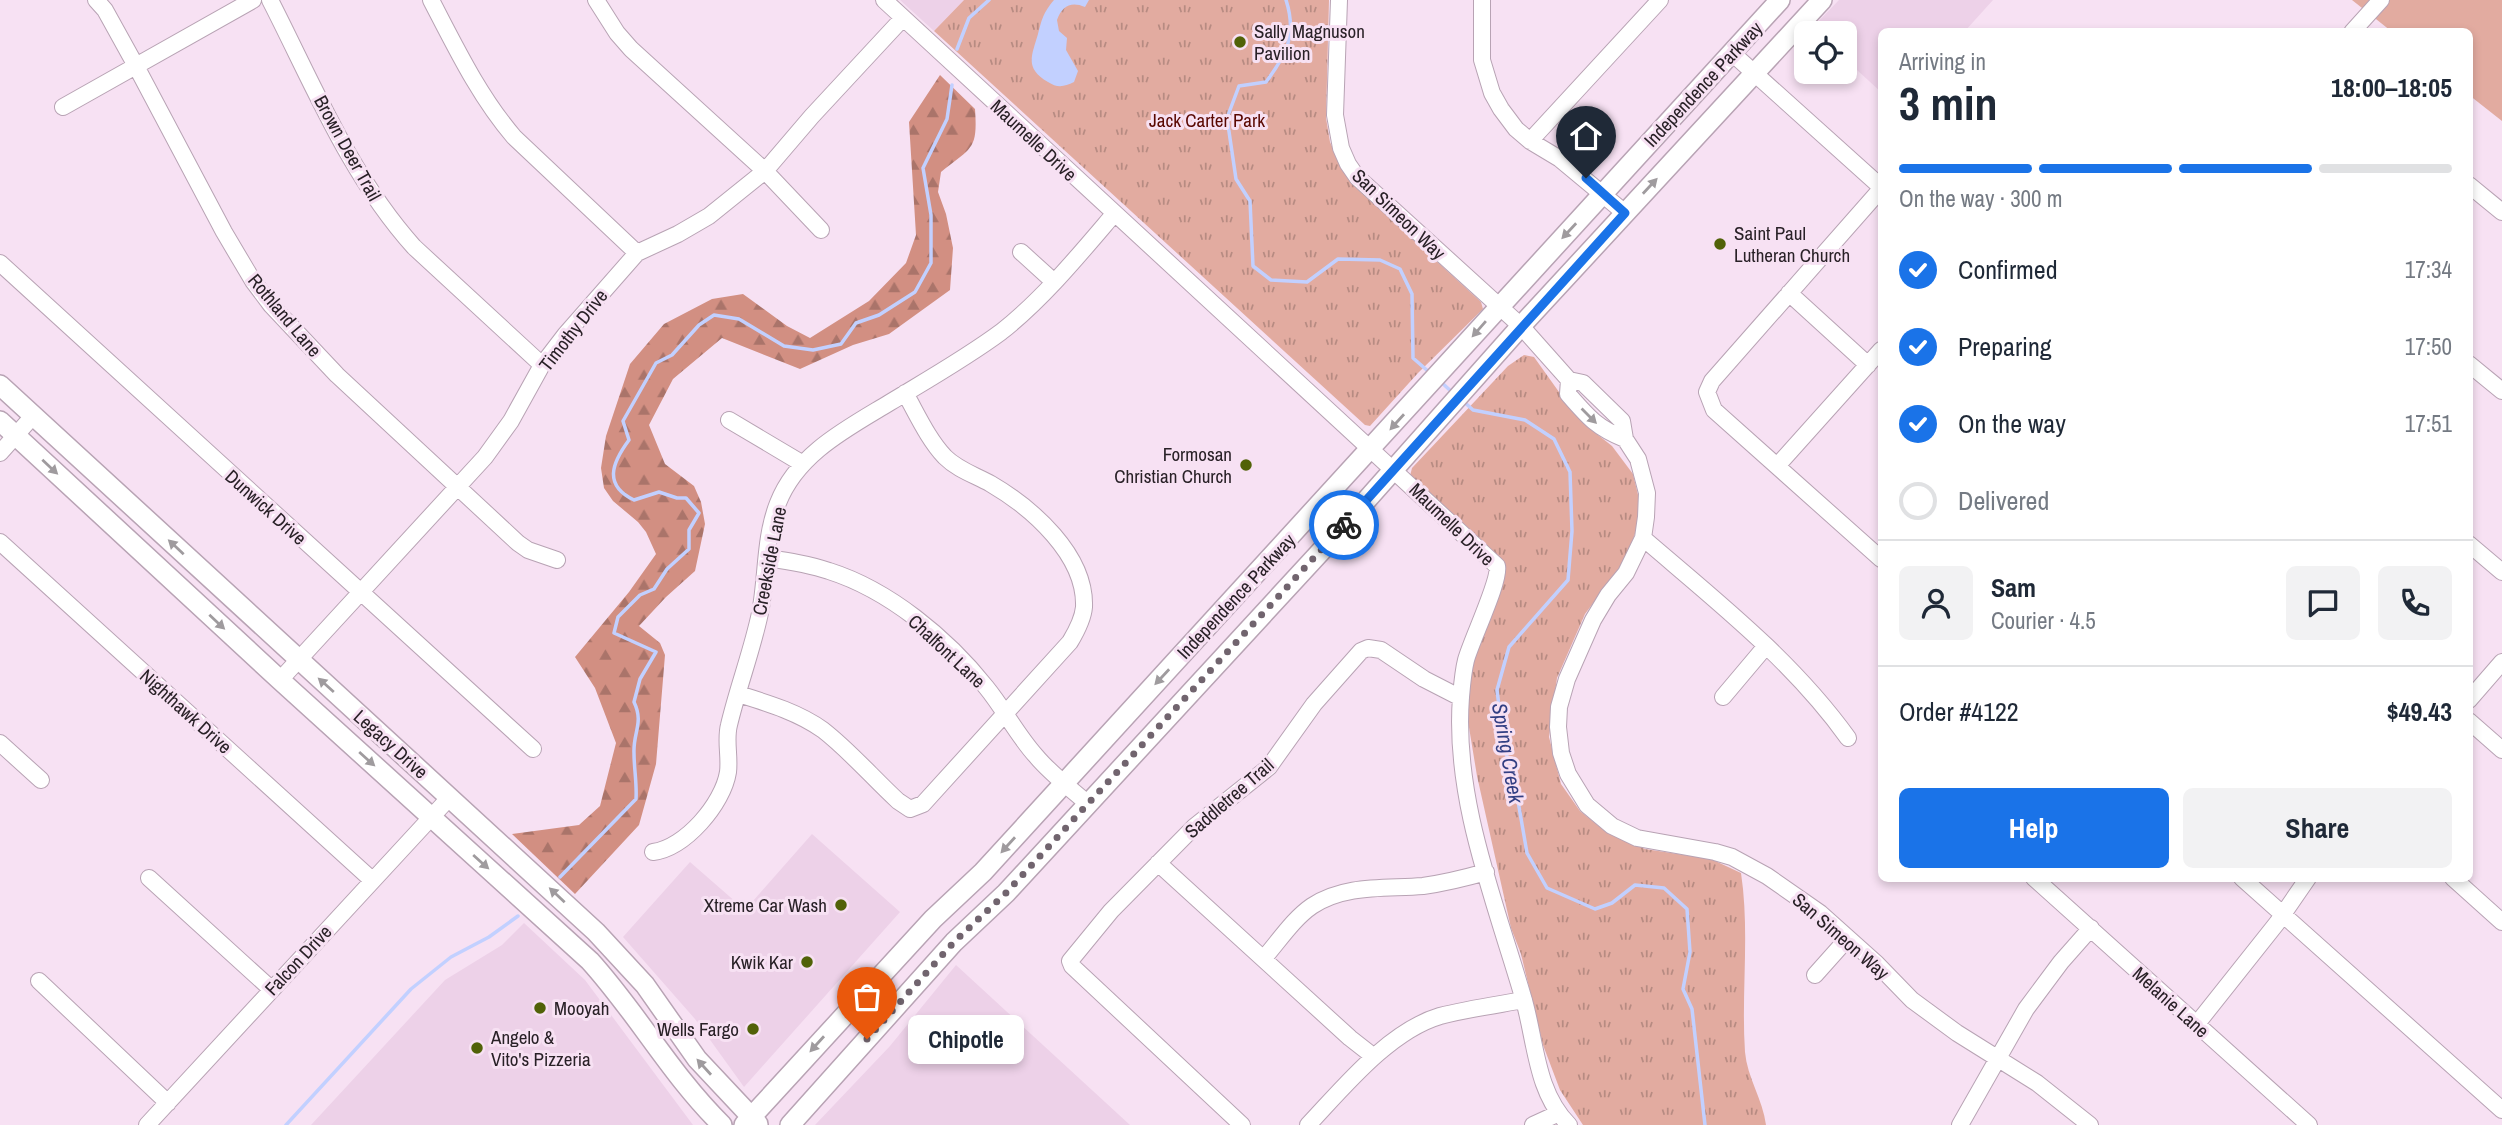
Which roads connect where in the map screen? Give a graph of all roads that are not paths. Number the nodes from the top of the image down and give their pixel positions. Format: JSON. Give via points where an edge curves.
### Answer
{"nodes":[{"id":1,"x":96,"y":0,"type":"edge"},
{"id":2,"x":253,"y":0,"type":"edge"},
{"id":3,"x":270,"y":0,"type":"edge"},
{"id":4,"x":432,"y":0,"type":"edge"},
{"id":5,"x":596,"y":0,"type":"edge"},
{"id":6,"x":884,"y":0,"type":"edge"},
{"id":7,"x":1339,"y":0,"type":"edge"},
{"id":8,"x":1482,"y":0,"type":"edge"},
{"id":9,"x":1660,"y":0,"type":"edge"},
{"id":10,"x":1780,"y":0,"type":"edge"},
{"id":11,"x":1822,"y":0,"type":"edge"},
{"id":12,"x":2381,"y":0,"type":"edge"},
{"id":13,"x":903,"y":19,"type":"junction"},
{"id":14,"x":2356,"y":28,"type":"edge"},
{"id":15,"x":1732,"y":53,"type":"junction"},
{"id":16,"x":136,"y":66,"type":"junction"},
{"id":17,"x":1755,"y":72,"type":"junction"},
{"id":18,"x":63,"y":107,"type":"dead end"},
{"id":19,"x":1530,"y":141,"type":"junction"},
{"id":20,"x":765,"y":171,"type":"junction"},
{"id":21,"x":1878,"y":185,"type":"edge"},
{"id":22,"x":2473,"y":188,"type":"edge"},
{"id":23,"x":1878,"y":191,"type":"edge"},
{"id":24,"x":1603,"y":193,"type":"junction"},
{"id":25,"x":2502,"y":212,"type":"edge"},
{"id":26,"x":1625,"y":213,"type":"junction"},
{"id":27,"x":1114,"y":214,"type":"junction"},
{"id":28,"x":821,"y":230,"type":"dead end"},
{"id":29,"x":1021,"y":252,"type":"dead end"},
{"id":30,"x":637,"y":253,"type":"junction"},
{"id":31,"x":0,"y":263,"type":"edge"},
{"id":32,"x":1053,"y":281,"type":"junction"},
{"id":33,"x":1788,"y":293,"type":"junction"},
{"id":34,"x":1499,"y":306,"type":"junction"},
{"id":35,"x":1521,"y":326,"type":"junction"},
{"id":36,"x":1878,"y":353,"type":"edge"},
{"id":37,"x":542,"y":365,"type":"junction"},
{"id":38,"x":1868,"y":365,"type":"junction"},
{"id":39,"x":2473,"y":367,"type":"edge"},
{"id":40,"x":0,"y":385,"type":"edge"},
{"id":41,"x":2502,"y":391,"type":"edge"},
{"id":42,"x":905,"y":393,"type":"junction"},
{"id":43,"x":33,"y":416,"type":"junction"},
{"id":44,"x":729,"y":420,"type":"dead end"},
{"id":45,"x":0,"y":421,"type":"edge"},
{"id":46,"x":16,"y":435,"type":"junction"},
{"id":47,"x":1372,"y":449,"type":"junction"},
{"id":48,"x":0,"y":453,"type":"edge"},
{"id":49,"x":803,"y":464,"type":"junction"},
{"id":50,"x":1777,"y":466,"type":"junction"},
{"id":51,"x":1394,"y":469,"type":"junction"},
{"id":52,"x":457,"y":488,"type":"junction"},
{"id":53,"x":1643,"y":538,"type":"junction"},
{"id":54,"x":0,"y":542,"type":"edge"},
{"id":55,"x":2473,"y":547,"type":"edge"},
{"id":56,"x":1878,"y":553,"type":"edge"},
{"id":57,"x":767,"y":558,"type":"junction"},
{"id":58,"x":557,"y":560,"type":"dead end"},
{"id":59,"x":2502,"y":572,"type":"edge"},
{"id":60,"x":360,"y":593,"type":"junction"},
{"id":61,"x":1766,"y":646,"type":"junction"},
{"id":62,"x":298,"y":660,"type":"junction"},
{"id":63,"x":2502,"y":663,"type":"edge"},
{"id":64,"x":280,"y":680,"type":"junction"},
{"id":65,"x":738,"y":694,"type":"junction"},
{"id":66,"x":2473,"y":696,"type":"edge"},
{"id":67,"x":1723,"y":697,"type":"dead end"},
{"id":68,"x":1461,"y":698,"type":"junction"},
{"id":69,"x":1005,"y":715,"type":"junction"},
{"id":70,"x":2473,"y":725,"type":"edge"},
{"id":71,"x":1848,"y":738,"type":"dead end"},
{"id":72,"x":0,"y":743,"type":"edge"},
{"id":73,"x":533,"y":749,"type":"dead end"},
{"id":74,"x":2502,"y":750,"type":"edge"},
{"id":75,"x":41,"y":780,"type":"dead end"},
{"id":76,"x":1064,"y":783,"type":"junction"},
{"id":77,"x":450,"y":797,"type":"junction"},
{"id":78,"x":1087,"y":803,"type":"junction"},
{"id":79,"x":430,"y":816,"type":"junction"},
{"id":80,"x":653,"y":852,"type":"dead end"},
{"id":81,"x":1158,"y":863,"type":"junction"},
{"id":82,"x":1486,"y":872,"type":"junction"},
{"id":83,"x":149,"y":878,"type":"dead end"},
{"id":84,"x":372,"y":880,"type":"junction"},
{"id":85,"x":2039,"y":882,"type":"edge"},
{"id":86,"x":2246,"y":882,"type":"edge"},
{"id":87,"x":2305,"y":882,"type":"edge"},
{"id":88,"x":2457,"y":882,"type":"edge"},
{"id":89,"x":2282,"y":914,"type":"junction"},
{"id":90,"x":2502,"y":922,"type":"edge"},
{"id":91,"x":2091,"y":928,"type":"junction"},
{"id":92,"x":1848,"y":938,"type":"junction"},
{"id":93,"x":1264,"y":958,"type":"junction"},
{"id":94,"x":1815,"y":975,"type":"dead end"},
{"id":95,"x":39,"y":981,"type":"dead end"},
{"id":96,"x":876,"y":981,"type":"junction"},
{"id":97,"x":645,"y":985,"type":"junction"},
{"id":98,"x":271,"y":989,"type":"junction"},
{"id":99,"x":624,"y":1000,"type":"junction"},
{"id":100,"x":1524,"y":1000,"type":"junction"},
{"id":101,"x":897,"y":1003,"type":"junction"},
{"id":102,"x":2196,"y":1025,"type":"junction"},
{"id":103,"x":1373,"y":1056,"type":"junction"},
{"id":104,"x":1997,"y":1057,"type":"junction"},
{"id":105,"x":168,"y":1102,"type":"junction"},
{"id":106,"x":2502,"y":1110,"type":"edge"},
{"id":107,"x":1563,"y":1119,"type":"edge"},
{"id":108,"x":751,"y":1123,"type":"edge"},
{"id":109,"x":147,"y":1125,"type":"edge"},
{"id":110,"x":722,"y":1125,"type":"edge"},
{"id":111,"x":790,"y":1125,"type":"edge"},
{"id":112,"x":1242,"y":1125,"type":"edge"},
{"id":113,"x":1308,"y":1125,"type":"edge"},
{"id":114,"x":1533,"y":1125,"type":"edge"},
{"id":115,"x":1960,"y":1125,"type":"edge"},
{"id":116,"x":2090,"y":1125,"type":"edge"},
{"id":117,"x":2309,"y":1125,"type":"edge"}],
"edges":[{"from":1,"to":16,"type":"street","name":"Rothland Lane"},
{"from":2,"to":16,"type":"street"},
{"from":3,"to":37,"type":"street","name":"Brown Deer Trail","via":[[363,183],[414,247]]},
{"from":4,"to":30,"type":"street","via":[[471,78],[499,120]]},
{"from":5,"to":20,"type":"street","via":[[631,49]]},
{"from":6,"to":13,"type":"street","name":"Maumelle Drive"},
{"from":7,"to":34,"type":"street","name":"San Simeon Way","via":[[1335,115],[1348,164],[1371,191]]},
{"from":8,"to":19,"type":"street","via":[[1486,77],[1501,109]]},
{"from":9,"to":19,"type":"street"},
{"from":10,"to":15,"type":"main road","name":"Independence Parkway"},
{"from":11,"to":17,"type":"main road","name":"Independence Parkway"},
{"from":12,"to":14,"type":"street"},
{"from":13,"to":20,"type":"street","name":"Timothy Drive"},
{"from":13,"to":27,"type":"street","name":"Maumelle Drive"},
{"from":15,"to":17,"type":"street"},
{"from":15,"to":24,"type":"main road","name":"Independence Parkway"},
{"from":16,"to":18,"type":"street"},
{"from":16,"to":52,"type":"street","name":"Rothland Lane","via":[[224,232],[271,305],[337,375]]},
{"from":17,"to":21,"type":"street"},
{"from":26,"to":17,"type":"main road","name":"Independence Parkway","one_way":true},
{"from":19,"to":24,"type":"street"},
{"from":20,"to":28,"type":"street"},
{"from":20,"to":30,"type":"street","name":"Timothy Drive","via":[[693,226]]},
{"from":22,"to":25,"type":"street"},
{"from":23,"to":33,"type":"street"},
{"from":24,"to":26,"type":"street"},
{"from":24,"to":34,"type":"main road","name":"Independence Parkway","one_way":true},
{"from":26,"to":35,"type":"main road","name":"Independence Parkway"},
{"from":27,"to":32,"type":"street","name":"Creekside Lane"},
{"from":27,"to":47,"type":"street","name":"Maumelle Drive"},
{"from":29,"to":32,"type":"street"},
{"from":30,"to":37,"type":"street","name":"Timothy Drive"},
{"from":31,"to":60,"type":"street","name":"Dunwick Drive"},
{"from":32,"to":42,"type":"street","name":"Creekside Lane","via":[[999,333]]},
{"from":33,"to":38,"type":"street"},
{"from":33,"to":50,"type":"street","via":[[1707,392],[1714,410]]},
{"from":34,"to":35,"type":"street","name":"San Simeon Way"},
{"from":34,"to":47,"type":"main road","name":"Independence Parkway","one_way":true},
{"from":35,"to":51,"type":"main road","name":"Independence Parkway"},
{"from":35,"to":53,"type":"street","name":"San Simeon Way","via":[[1569,380],[1568,394],[1605,431],[1625,439],[1638,458],[1647,493]]},
{"from":36,"to":38,"type":"street"},
{"from":37,"to":52,"type":"street","name":"Timothy Drive","via":[[497,442]]},
{"from":38,"to":50,"type":"street"},
{"from":39,"to":41,"type":"street"},
{"from":40,"to":43,"type":"main road","name":"Legacy Drive"},
{"from":42,"to":49,"type":"street","name":"Creekside Lane","via":[[838,434]]},
{"from":42,"to":69,"type":"street","via":[[946,458],[1016,500],[1050,531],[1069,557],[1083,589],[1084,611],[1070,642]]},
{"from":43,"to":46,"type":"street"},
{"from":62,"to":43,"type":"main road","name":"Legacy Drive","one_way":true},
{"from":44,"to":49,"type":"street"},
{"from":45,"to":46,"type":"main road","name":"Legacy Drive"},
{"from":46,"to":48,"type":"street"},
{"from":46,"to":64,"type":"main road","name":"Legacy Drive","one_way":true},
{"from":47,"to":51,"type":"street","name":"Maumelle Drive"},
{"from":47,"to":76,"type":"main road","name":"Independence Parkway","one_way":true},
{"from":49,"to":57,"type":"street","name":"Creekside Lane","via":[[779,500]]},
{"from":50,"to":56,"type":"street"},
{"from":51,"to":68,"type":"street","name":"Maumelle Drive","via":[[1499,570],[1465,663]]},
{"from":51,"to":78,"type":"main road","name":"Independence Parkway"},
{"from":52,"to":58,"type":"street","name":"Rothland Lane","via":[[528,550]]},
{"from":52,"to":60,"type":"street","name":"Timothy Drive"},
{"from":53,"to":61,"type":"street"},
{"from":53,"to":92,"type":"street","name":"San Simeon Way","via":[[1626,573],[1593,620],[1559,707],[1561,753],[1576,790],[1599,816],[1637,838],[1715,852],[1744,863],[1820,913]]},
{"from":54,"to":84,"type":"street","name":"Nighthawk Drive"},
{"from":55,"to":59,"type":"street"},
{"from":57,"to":65,"type":"street","name":"Creekside Lane","via":[[760,610]]},
{"from":57,"to":69,"type":"street","name":"Chalfont Lane","via":[[832,571],[915,618],[967,664]]},
{"from":60,"to":62,"type":"street","name":"Timothy Drive"},
{"from":60,"to":73,"type":"street","name":"Dunwick Drive"},
{"from":61,"to":67,"type":"street"},
{"from":61,"to":71,"type":"street","via":[[1820,701]]},
{"from":62,"to":64,"type":"street","name":"Timothy Drive"},
{"from":77,"to":62,"type":"main road","name":"Legacy Drive","one_way":true},
{"from":63,"to":66,"type":"street"},
{"from":64,"to":79,"type":"main road","name":"Legacy Drive","one_way":true},
{"from":65,"to":69,"type":"street","via":[[784,709],[822,730],[910,809],[923,804]]},
{"from":65,"to":80,"type":"street","name":"Creekside Lane","via":[[728,727],[728,770],[718,799],[675,846]]},
{"from":68,"to":81,"type":"street","name":"Saddletree Trail","via":[[1381,650],[1361,651],[1314,704],[1269,767],[1194,827]]},
{"from":68,"to":82,"type":"street","name":"Maumelle Drive","via":[[1462,768]]},
{"from":69,"to":76,"type":"street","name":"Chalfont Lane","via":[[1036,757]]},
{"from":70,"to":74,"type":"street"},
{"from":72,"to":75,"type":"street"},
{"from":76,"to":78,"type":"street","name":"Chalfont Lane"},
{"from":76,"to":96,"type":"main road","name":"Independence Parkway","one_way":true},
{"from":77,"to":79,"type":"street","name":"Falcon Drive"},
{"from":97,"to":77,"type":"main road","name":"Legacy Drive","one_way":true,"via":[[596,932]]},
{"from":78,"to":101,"type":"main road","name":"Independence Parkway"},
{"from":79,"to":84,"type":"street","name":"Falcon Drive"},
{"from":79,"to":99,"type":"main road","name":"Legacy Drive","one_way":true,"via":[[590,961]]},
{"from":81,"to":93,"type":"street"},
{"from":81,"to":112,"type":"street","name":"Saddletree Trail","via":[[1070,961]]},
{"from":82,"to":93,"type":"street","via":[[1443,883],[1360,889],[1334,896],[1301,916]]},
{"from":82,"to":100,"type":"street","name":"Maumelle Drive"},
{"from":83,"to":98,"type":"street"},
{"from":84,"to":98,"type":"street","name":"Falcon Drive"},
{"from":85,"to":91,"type":"street","name":"Melanie Lane"},
{"from":86,"to":89,"type":"street"},
{"from":87,"to":89,"type":"street"},
{"from":88,"to":90,"type":"street"},
{"from":89,"to":102,"type":"street"},
{"from":89,"to":106,"type":"street"},
{"from":91,"to":102,"type":"street","name":"Melanie Lane"},
{"from":91,"to":104,"type":"street","via":[[2031,1003]]},
{"from":92,"to":94,"type":"street"},
{"from":92,"to":104,"type":"street","name":"San Simeon Way","via":[[1912,1000]]},
{"from":93,"to":103,"type":"street"},
{"from":95,"to":105,"type":"street"},
{"from":96,"to":101,"type":"main road"},
{"from":96,"to":108,"type":"main road","name":"Independence Parkway","one_way":true},
{"from":97,"to":99,"type":"main road"},
{"from":108,"to":97,"type":"main road","name":"Legacy Drive","one_way":true,"via":[[697,1059]]},
{"from":98,"to":105,"type":"street","name":"Falcon Drive"},
{"from":99,"to":110,"type":"main road","name":"Legacy Drive","via":[[674,1073]]},
{"from":100,"to":103,"type":"street","via":[[1439,1016]]},
{"from":100,"to":107,"type":"street","name":"Maumelle Drive","via":[[1536,1062]]},
{"from":101,"to":111,"type":"main road","name":"Independence Parkway"},
{"from":102,"to":117,"type":"street","name":"Melanie Lane"},
{"from":103,"to":113,"type":"street"},
{"from":104,"to":115,"type":"street"},
{"from":104,"to":116,"type":"street","name":"San Simeon Way"},
{"from":105,"to":109,"type":"street","name":"Falcon Drive"},
{"from":107,"to":114,"type":"street"}]}
